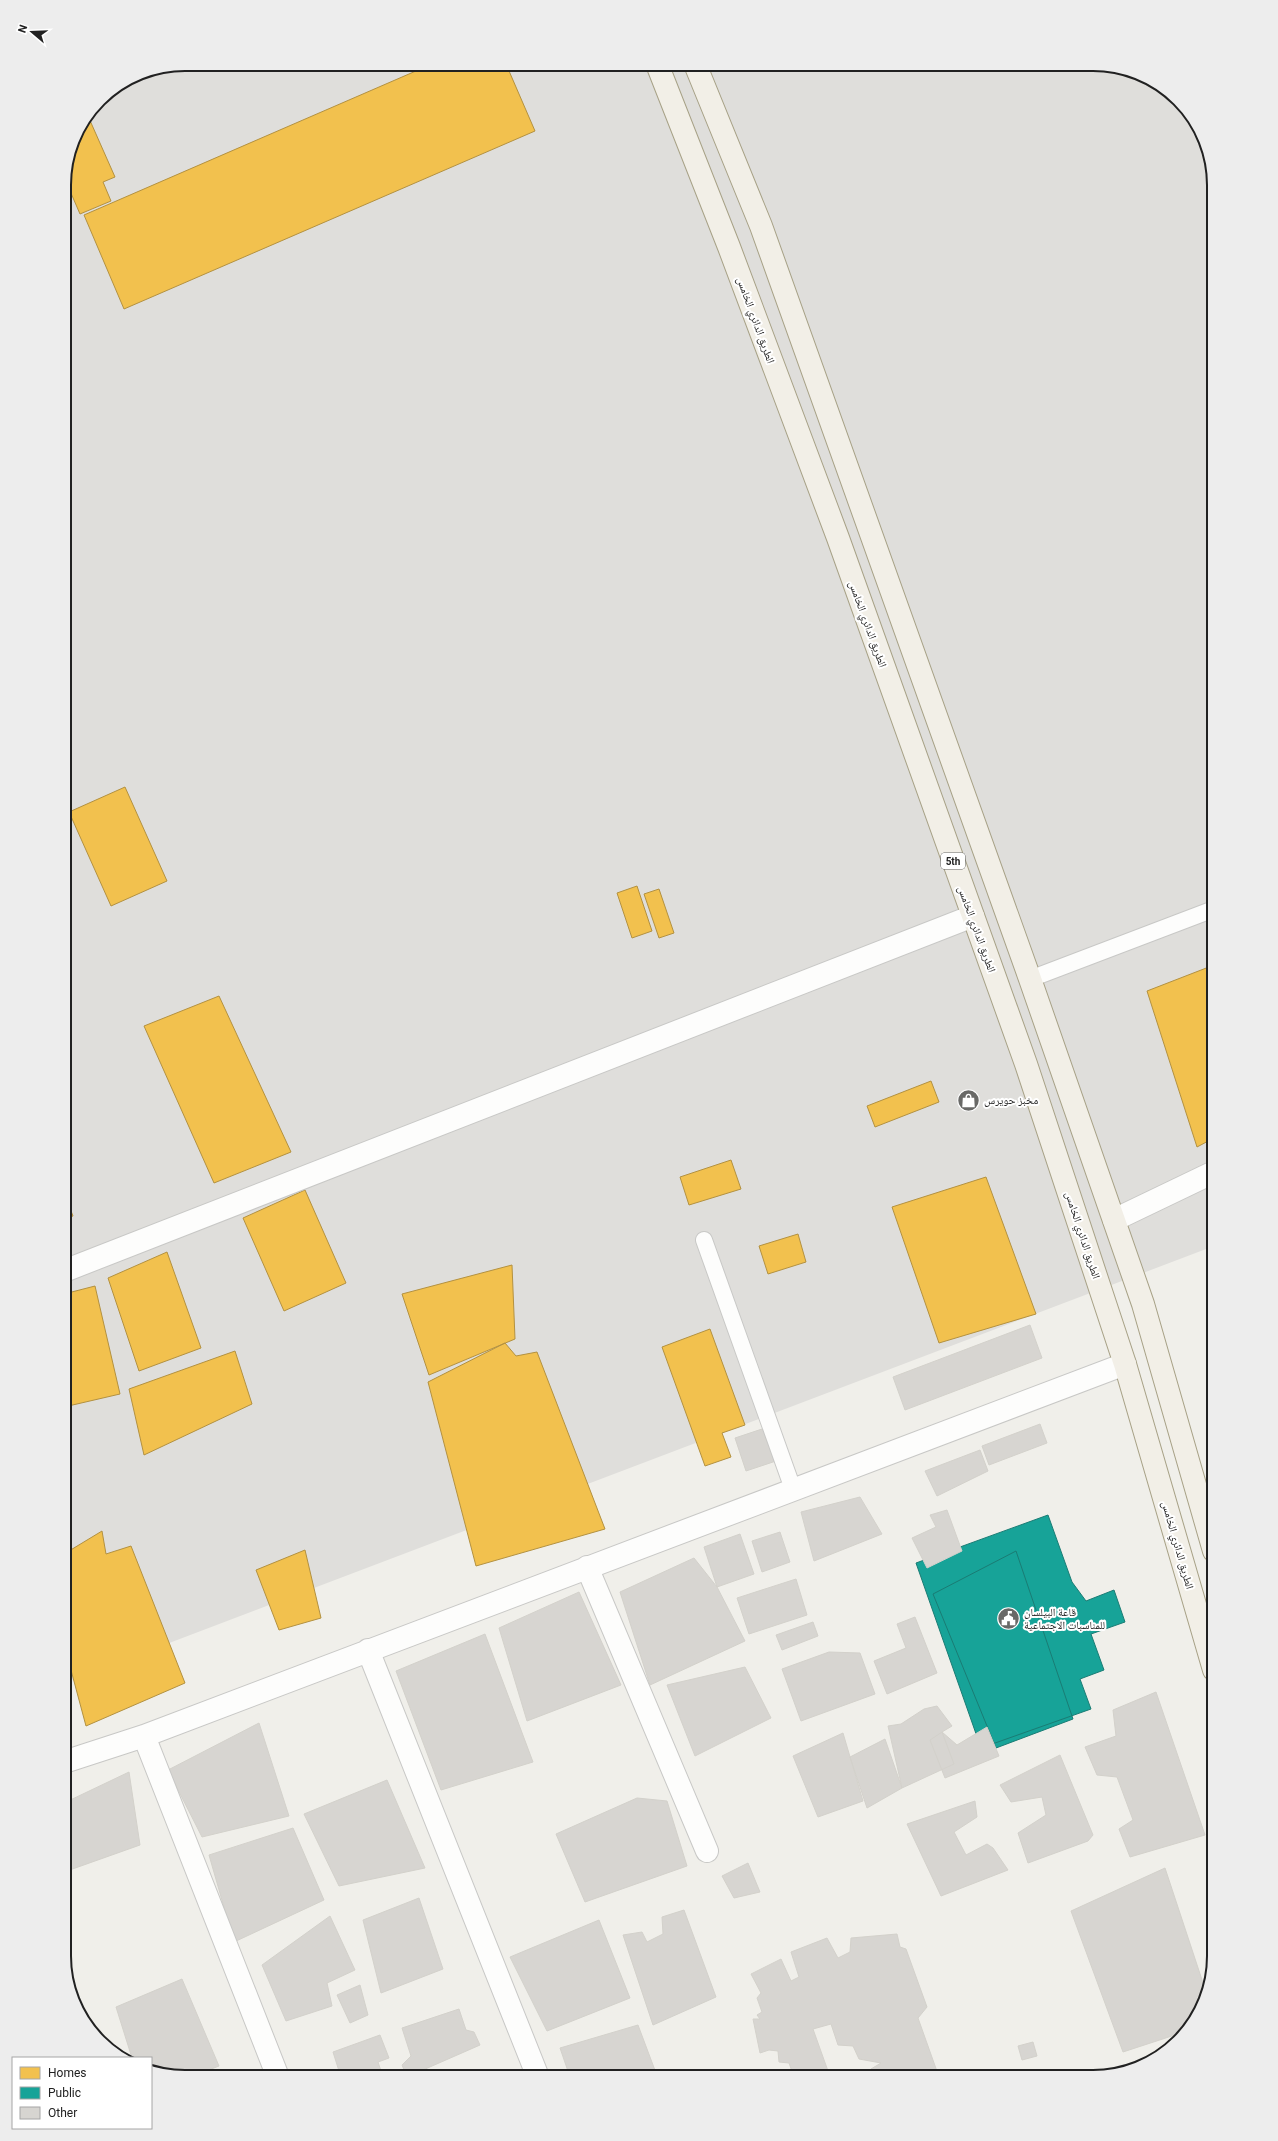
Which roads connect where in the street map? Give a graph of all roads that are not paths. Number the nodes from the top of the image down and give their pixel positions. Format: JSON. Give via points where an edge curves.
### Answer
{"nodes":[{"id":1,"x":660,"y":71,"type":"edge"},
{"id":2,"x":698,"y":71,"type":"edge"},
{"id":3,"x":971,"y":811,"type":"junction"},
{"id":4,"x":939,"y":821,"type":"junction"},
{"id":5,"x":1207,"y":912,"type":"edge"},
{"id":6,"x":973,"y":916,"type":"junction"},
{"id":7,"x":1030,"y":979,"type":"junction"},
{"id":8,"x":1207,"y":1175,"type":"edge"},
{"id":9,"x":1114,"y":1220,"type":"junction"},
{"id":10,"x":704,"y":1240,"type":"dead end"},
{"id":11,"x":71,"y":1268,"type":"edge"},
{"id":12,"x":1124,"y":1364,"type":"junction"},
{"id":13,"x":793,"y":1489,"type":"junction"},
{"id":14,"x":1207,"y":1511,"type":"edge"},
{"id":15,"x":587,"y":1567,"type":"junction"},
{"id":16,"x":1207,"y":1646,"type":"edge"},
{"id":17,"x":368,"y":1650,"type":"junction"},
{"id":18,"x":144,"y":1736,"type":"junction"},
{"id":19,"x":71,"y":1760,"type":"edge"},
{"id":20,"x":707,"y":1851,"type":"dead end"},
{"id":21,"x":275,"y":2070,"type":"edge"},
{"id":22,"x":535,"y":2070,"type":"edge"}],
"edges":[{"from":1,"to":4,"type":"main road","name":"الطريق الدائري الخامس","number":"5th","via":[[729,247],[832,523]]},
{"from":2,"to":3,"type":"main road","via":[[761,226]]},
{"from":3,"to":4,"type":"main road"},
{"from":3,"to":7,"type":"main road"},
{"from":4,"to":6,"type":"main road","name":"الطريق الدائري الخامس","number":"5th"},
{"from":5,"to":7,"type":"lane"},
{"from":6,"to":11,"type":"street"},
{"from":6,"to":12,"type":"main road","name":"الطريق الدائري الخامس","number":"5th","via":[[1026,1064]]},
{"from":7,"to":9,"type":"main road"},
{"from":8,"to":9,"type":"street"},
{"from":9,"to":14,"type":"main road"},
{"from":10,"to":13,"type":"lane"},
{"from":12,"to":13,"type":"street"},
{"from":12,"to":16,"type":"main road","name":"الطريق الدائري الخامس","number":"5th"},
{"from":13,"to":15,"type":"street"},
{"from":15,"to":17,"type":"street"},
{"from":15,"to":20,"type":"street"},
{"from":17,"to":18,"type":"street"},
{"from":17,"to":22,"type":"street"},
{"from":18,"to":19,"type":"street"},
{"from":18,"to":21,"type":"street"}]}
